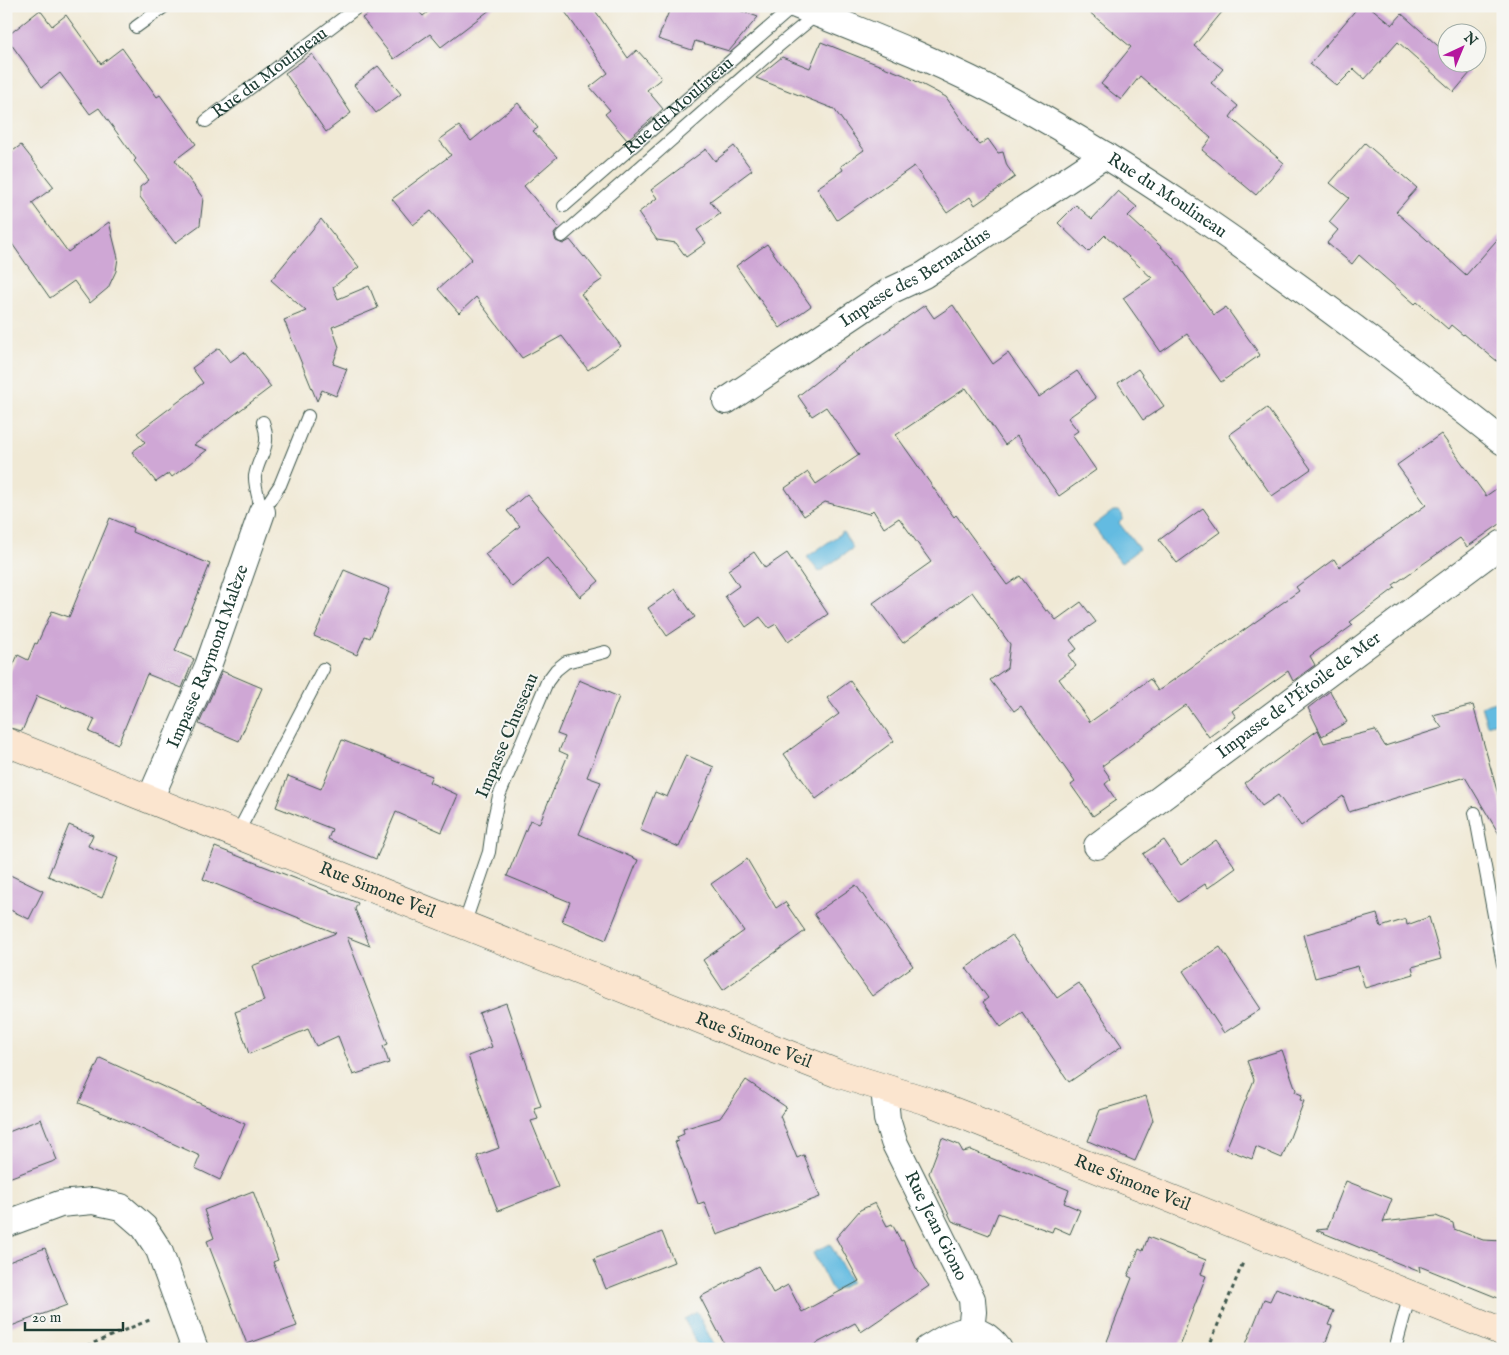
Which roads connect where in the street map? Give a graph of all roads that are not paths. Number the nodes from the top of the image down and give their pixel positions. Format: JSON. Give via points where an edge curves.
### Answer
{"nodes":[{"id":1,"x":165,"y":6,"type":"edge"},
{"id":2,"x":359,"y":6,"type":"edge"},
{"id":3,"x":803,"y":9,"type":"edge"},
{"id":4,"x":136,"y":27,"type":"dead end"},
{"id":5,"x":206,"y":121,"type":"dead end"},
{"id":6,"x":1104,"y":155,"type":"junction"},
{"id":7,"x":564,"y":206,"type":"dead end"},
{"id":8,"x":562,"y":236,"type":"dead end"},
{"id":9,"x":726,"y":400,"type":"dead end"},
{"id":10,"x":308,"y":416,"type":"dead end"},
{"id":11,"x":263,"y":422,"type":"dead end"},
{"id":12,"x":1503,"y":442,"type":"edge"},
{"id":13,"x":262,"y":512,"type":"junction"},
{"id":14,"x":1503,"y":543,"type":"edge"},
{"id":15,"x":605,"y":652,"type":"dead end"},
{"id":16,"x":323,"y":669,"type":"dead end"},
{"id":17,"x":6,"y":742,"type":"edge"},
{"id":18,"x":150,"y":799,"type":"junction"},
{"id":19,"x":1475,"y":813,"type":"dead end"},
{"id":20,"x":237,"y":834,"type":"junction"},
{"id":21,"x":1097,"y":846,"type":"dead end"},
{"id":22,"x":464,"y":925,"type":"junction"},
{"id":23,"x":1503,"y":964,"type":"edge"},
{"id":24,"x":884,"y":1088,"type":"junction"},
{"id":25,"x":6,"y":1224,"type":"edge"},
{"id":26,"x":1410,"y":1294,"type":"junction"},
{"id":27,"x":971,"y":1330,"type":"junction"},
{"id":28,"x":1503,"y":1332,"type":"edge"},
{"id":29,"x":195,"y":1349,"type":"edge"},
{"id":30,"x":927,"y":1349,"type":"edge"},
{"id":31,"x":999,"y":1349,"type":"edge"},
{"id":32,"x":1394,"y":1349,"type":"edge"}],
"edges":[{"from":1,"to":4,"type":"lane"},
{"from":2,"to":5,"type":"lane","name":"Rue du Moulineau"},
{"from":3,"to":6,"type":"street","name":"Rue du Moulineau","via":[[944,67],[1015,102]]},
{"from":3,"to":7,"type":"lane","name":"Rue du Moulineau"},
{"from":3,"to":8,"type":"lane","via":[[777,47]]},
{"from":6,"to":9,"type":"street","name":"Impasse des Bernardins","via":[[924,276],[890,291]]},
{"from":6,"to":12,"type":"street","name":"Rue du Moulineau","via":[[1235,240]]},
{"from":10,"to":13,"type":"lane","via":[[280,485]]},
{"from":11,"to":13,"type":"lane","via":[[267,433],[266,446],[255,478]]},
{"from":13,"to":18,"type":"street","name":"Impasse Raymond Malèze","via":[[208,666]]},
{"from":14,"to":21,"type":"street","name":"Impasse de l'Étoile de Mer"},
{"from":15,"to":22,"type":"lane","name":"Impasse Chusseau","via":[[566,662],[547,682],[499,796],[490,852]]},
{"from":16,"to":20,"type":"lane"},
{"from":17,"to":18,"type":"main road","name":"Rue Simone Veil"},
{"from":18,"to":20,"type":"main road","name":"Rue Simone Veil"},
{"from":19,"to":23,"type":"lane"},
{"from":20,"to":22,"type":"main road","name":"Rue Simone Veil"},
{"from":22,"to":24,"type":"main road","name":"Rue Simone Veil","via":[[836,1073]]},
{"from":24,"to":26,"type":"main road","name":"Rue Simone Veil","via":[[968,1117]]},
{"from":24,"to":27,"type":"street","name":"Rue Jean Giono","via":[[888,1124],[894,1142],[972,1299]]},
{"from":25,"to":29,"type":"street","via":[[60,1204],[93,1201],[122,1207],[144,1226],[160,1250]]},
{"from":26,"to":28,"type":"main road","name":"Rue Simone Veil"},
{"from":26,"to":32,"type":"lane"},
{"from":27,"to":30,"type":"street","via":[[958,1331]]},
{"from":27,"to":31,"type":"street","via":[[994,1341]]}]}
